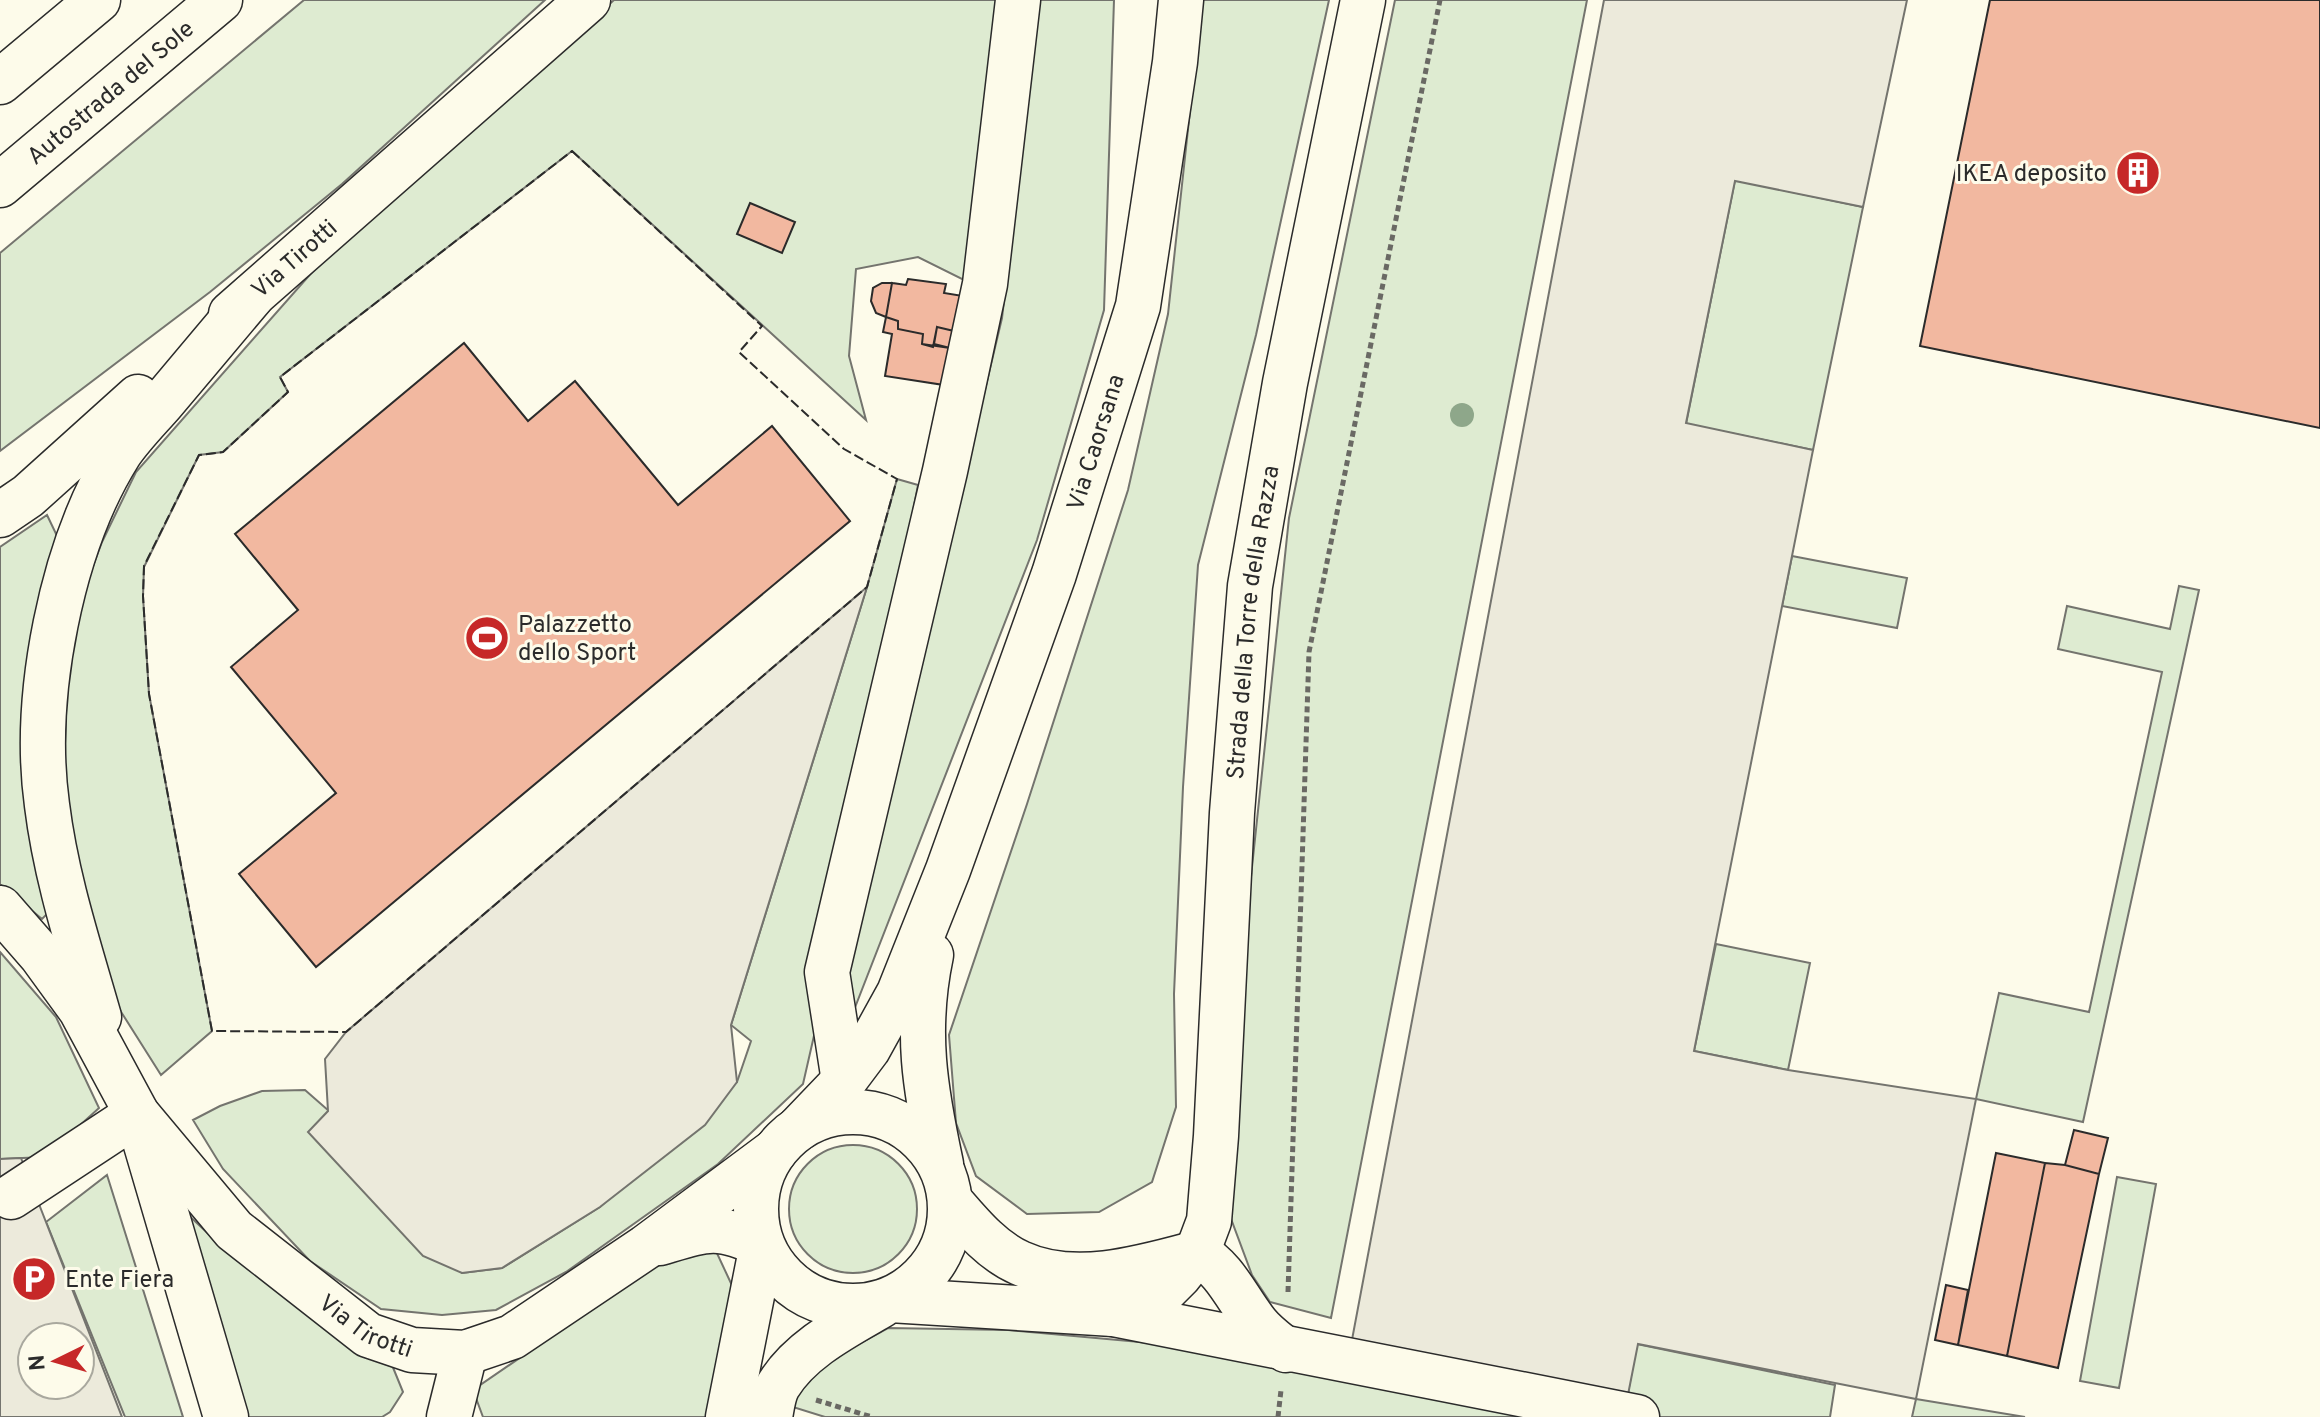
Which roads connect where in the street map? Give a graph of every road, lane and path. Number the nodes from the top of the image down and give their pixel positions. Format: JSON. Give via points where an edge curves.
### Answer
{"nodes":[{"id":1,"x":98,"y":0,"type":"edge"},
{"id":2,"x":220,"y":0,"type":"edge"},
{"id":3,"x":588,"y":0,"type":"edge"},
{"id":4,"x":1018,"y":0,"type":"edge"},
{"id":5,"x":1181,"y":0,"type":"edge"},
{"id":6,"x":1363,"y":0,"type":"edge"},
{"id":7,"x":1440,"y":0,"type":"edge"},
{"id":8,"x":0,"y":82,"type":"edge"},
{"id":9,"x":0,"y":185,"type":"edge"},
{"id":10,"x":252,"y":296,"type":"junction"},
{"id":11,"x":0,"y":515,"type":"edge"},
{"id":12,"x":948,"y":870,"type":"junction"},
{"id":13,"x":0,"y":908,"type":"edge"},
{"id":14,"x":116,"y":1073,"type":"junction"},
{"id":15,"x":844,"y":1081,"type":"junction"},
{"id":16,"x":137,"y":1114,"type":"junction"},
{"id":17,"x":787,"y":1140,"type":"junction"},
{"id":18,"x":946,"y":1185,"type":"junction"},
{"id":19,"x":11,"y":1197,"type":"dead end"},
{"id":20,"x":762,"y":1245,"type":"junction"},
{"id":21,"x":646,"y":1247,"type":"junction"},
{"id":22,"x":1197,"y":1253,"type":"junction"},
{"id":23,"x":890,"y":1300,"type":"junction"},
{"id":24,"x":1113,"y":1314,"type":"junction"},
{"id":25,"x":1286,"y":1350,"type":"junction"},
{"id":26,"x":465,"y":1353,"type":"junction"},
{"id":27,"x":773,"y":1403,"type":"edge"},
{"id":28,"x":226,"y":1417,"type":"edge"},
{"id":29,"x":449,"y":1417,"type":"edge"},
{"id":30,"x":728,"y":1417,"type":"edge"},
{"id":31,"x":872,"y":1417,"type":"edge"},
{"id":32,"x":1278,"y":1417,"type":"edge"},
{"id":33,"x":1637,"y":1417,"type":"edge"}],
"edges":[{"from":1,"to":8,"type":"main road"},
{"from":2,"to":9,"type":"main road","name":"Autostrada del Sole"},
{"from":3,"to":10,"type":"main road","name":"Via Tirotti"},
{"from":4,"to":15,"type":"main road","via":[[985,284],[827,972]]},
{"from":5,"to":12,"type":"main road","name":"Via Caorsana","via":[[1138,306],[1054,574]]},
{"from":6,"to":22,"type":"main road","name":"Strada della Torre della Razza","via":[[1285,383],[1250,586],[1216,1136],[1209,1221]]},
{"from":7,"to":25,"type":"path","via":[[1309,652]]},
{"from":10,"to":11,"type":"main road","name":"Via Tirotti","via":[[28,496]]},
{"from":10,"to":14,"type":"main road","via":[[120,453],[82,526],[47,682],[47,805],[66,903]]},
{"from":12,"to":15,"type":"main road","via":[[899,993]]},
{"from":12,"to":18,"type":"main road","via":[[923,992],[921,1042]]},
{"from":13,"to":14,"type":"main road","name":"Via Tirotti","via":[[81,1010]]},
{"from":14,"to":16,"type":"main road","name":"Via Tirotti"},
{"from":15,"to":17,"type":"main road"},
{"from":16,"to":19,"type":"main road"},
{"from":16,"to":26,"type":"main road","name":"Via Tirotti","via":[[234,1230],[368,1335],[412,1350]]},
{"from":16,"to":28,"type":"main road","name":"Via Tirotti"},
{"from":17,"to":18,"type":"main road","via":[[830,1114],[863,1112],[896,1121],[923,1141]]},
{"from":17,"to":20,"type":"main road","via":[[760,1181],[755,1213]]},
{"from":17,"to":21,"type":"main road","name":"Via Tirotti"},
{"from":18,"to":22,"type":"main road","via":[[994,1246],[1018,1263],[1049,1273],[1124,1271]]},
{"from":18,"to":23,"type":"main road","via":[[948,1232],[936,1261],[916,1284]]},
{"from":20,"to":21,"type":"main road","via":[[734,1233],[705,1230]]},
{"from":20,"to":23,"type":"main road","via":[[778,1272],[801,1293],[830,1305],[856,1307]]},
{"from":20,"to":30,"type":"main road"},
{"from":21,"to":26,"type":"main road","name":"Via Tirotti","via":[[512,1337]]},
{"from":22,"to":24,"type":"main road","via":[[1156,1299]]},
{"from":22,"to":25,"type":"main road","via":[[1210,1260],[1261,1329]]},
{"from":23,"to":24,"type":"main road"},
{"from":23,"to":27,"type":"main road","via":[[796,1363]]},
{"from":24,"to":25,"type":"main road"},
{"from":25,"to":32,"type":"path"},
{"from":25,"to":33,"type":"main road"},
{"from":26,"to":29,"type":"main road"},
{"from":27,"to":31,"type":"path"}]}
